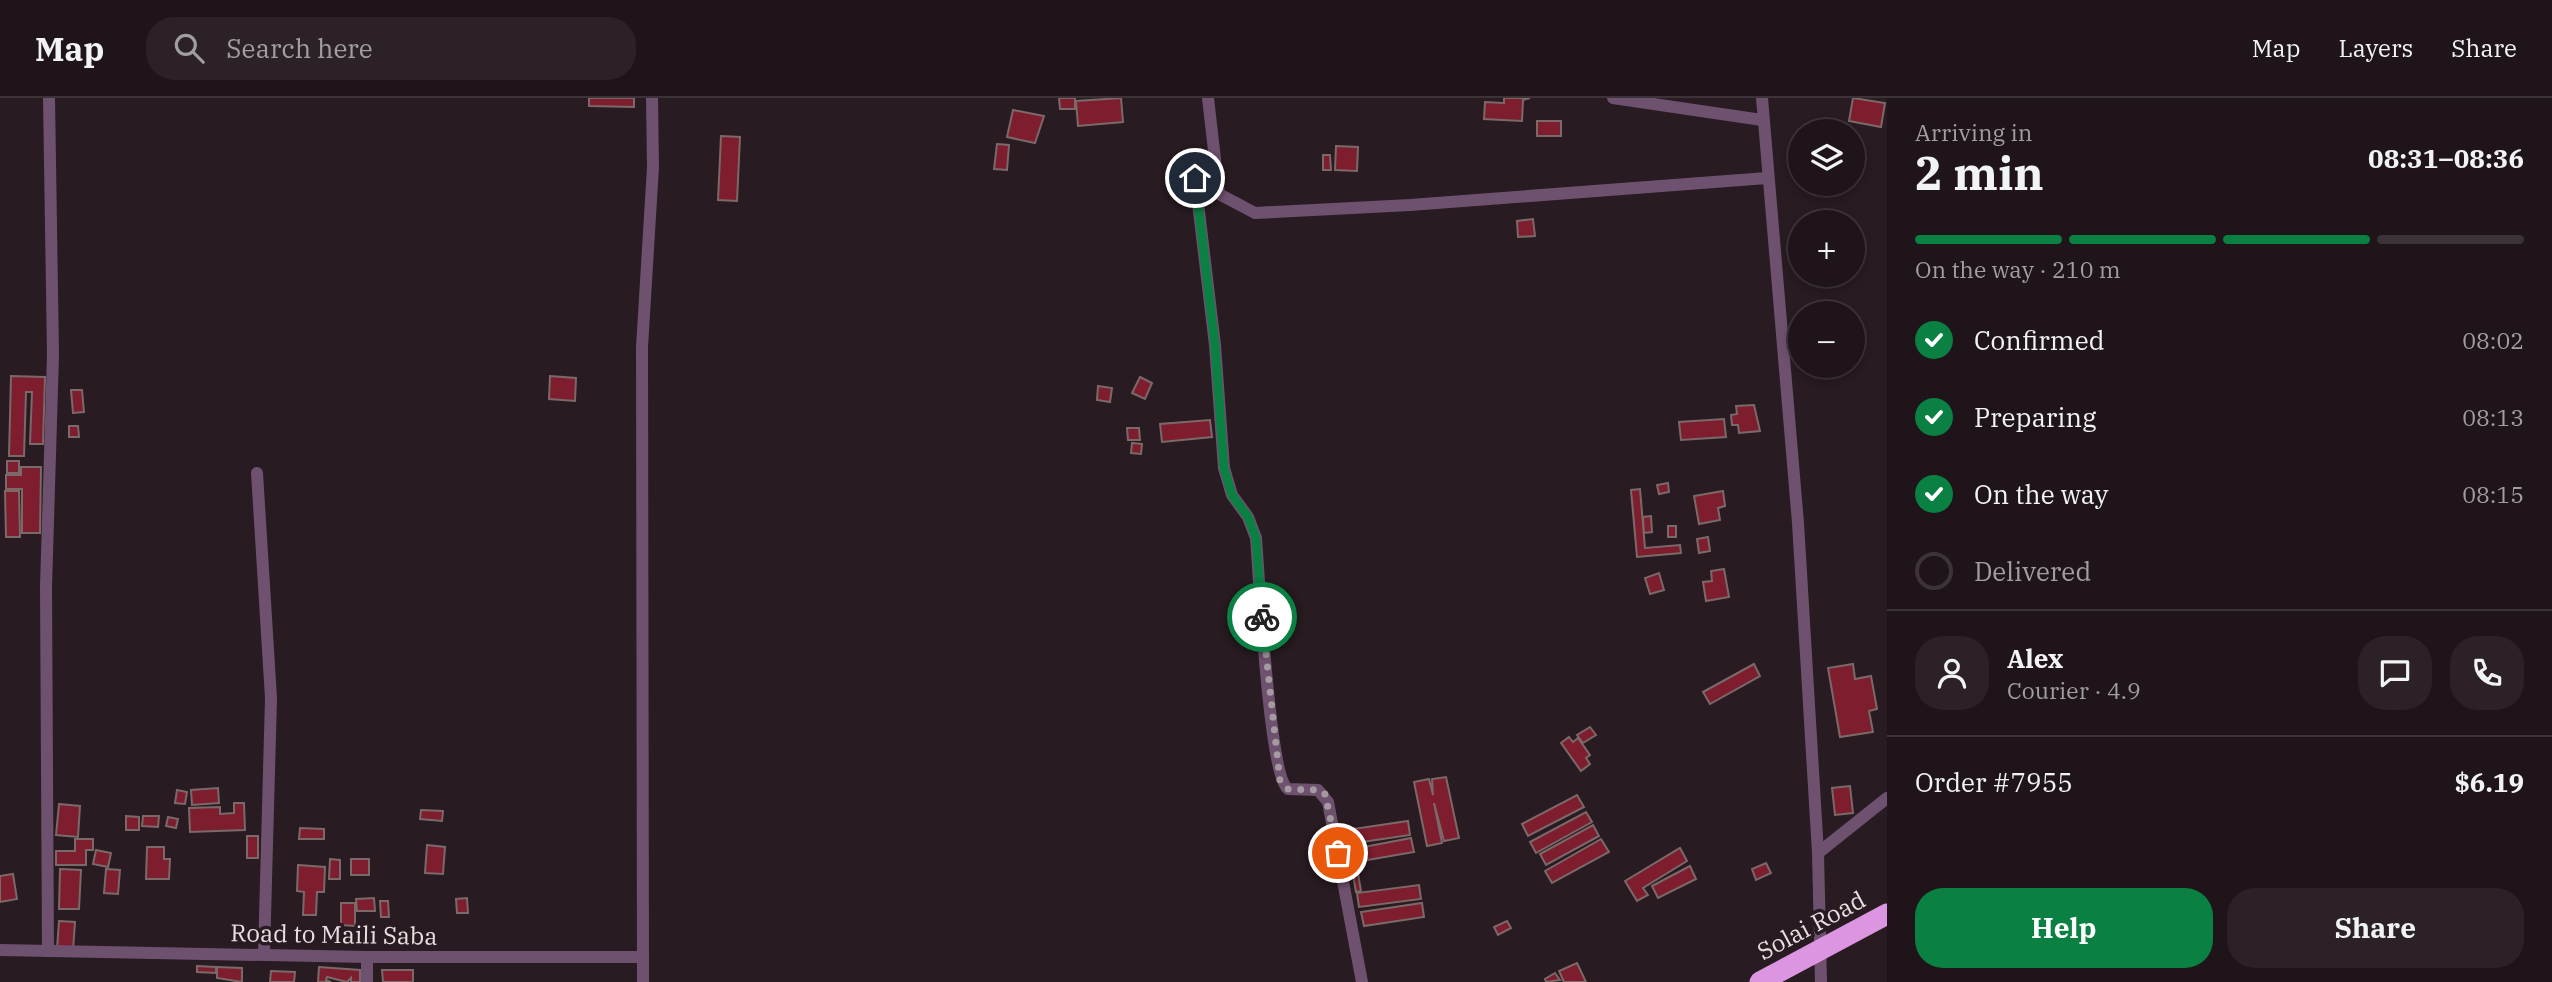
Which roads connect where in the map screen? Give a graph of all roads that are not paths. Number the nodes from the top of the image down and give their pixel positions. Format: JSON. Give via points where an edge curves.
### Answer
{"nodes":[{"id":1,"x":49,"y":98,"type":"edge"},
{"id":2,"x":652,"y":98,"type":"edge"},
{"id":3,"x":1208,"y":98,"type":"edge"},
{"id":4,"x":1613,"y":98,"type":"edge"},
{"id":5,"x":1762,"y":98,"type":"edge"},
{"id":6,"x":1762,"y":120,"type":"junction"},
{"id":7,"x":1195,"y":178,"type":"dead end"},
{"id":8,"x":1767,"y":178,"type":"junction"},
{"id":9,"x":257,"y":473,"type":"dead end"},
{"id":10,"x":1887,"y":798,"type":"edge"},
{"id":11,"x":1818,"y":853,"type":"junction"},
{"id":12,"x":1887,"y":914,"type":"edge"},
{"id":13,"x":1822,"y":949,"type":"junction"},
{"id":14,"x":0,"y":950,"type":"edge"},
{"id":15,"x":48,"y":951,"type":"junction"},
{"id":16,"x":264,"y":954,"type":"junction"},
{"id":17,"x":367,"y":957,"type":"junction"},
{"id":18,"x":643,"y":957,"type":"junction"},
{"id":19,"x":367,"y":982,"type":"edge"},
{"id":20,"x":643,"y":982,"type":"edge"},
{"id":21,"x":1362,"y":982,"type":"edge"},
{"id":22,"x":1760,"y":982,"type":"edge"},
{"id":23,"x":1821,"y":982,"type":"edge"}],
"edges":[{"from":1,"to":15,"type":"street","via":[[53,355],[46,587]]},
{"from":2,"to":18,"type":"street","via":[[653,167],[642,347]]},
{"from":3,"to":8,"type":"street","via":[[1219,194],[1255,213]]},
{"from":4,"to":6,"type":"street"},
{"from":5,"to":6,"type":"street"},
{"from":6,"to":8,"type":"street"},
{"from":7,"to":21,"type":"street","via":[[1224,468],[1232,495],[1256,538],[1280,781],[1288,789],[1318,790],[1328,802]]},
{"from":8,"to":11,"type":"street","via":[[1798,523]]},
{"from":9,"to":16,"type":"street","via":[[271,698]]},
{"from":10,"to":11,"type":"street"},
{"from":11,"to":13,"type":"street"},
{"from":12,"to":13,"type":"highway","name":"Solai Road"},
{"from":13,"to":22,"type":"highway","name":"Solai Road"},
{"from":13,"to":23,"type":"street"},
{"from":14,"to":15,"type":"street","name":"Road to Maili Saba"},
{"from":15,"to":16,"type":"street","name":"Road to Maili Saba"},
{"from":16,"to":17,"type":"street","name":"Road to Maili Saba"},
{"from":17,"to":18,"type":"street","name":"Road to Maili Saba"},
{"from":17,"to":19,"type":"street"},
{"from":18,"to":20,"type":"street"}]}
